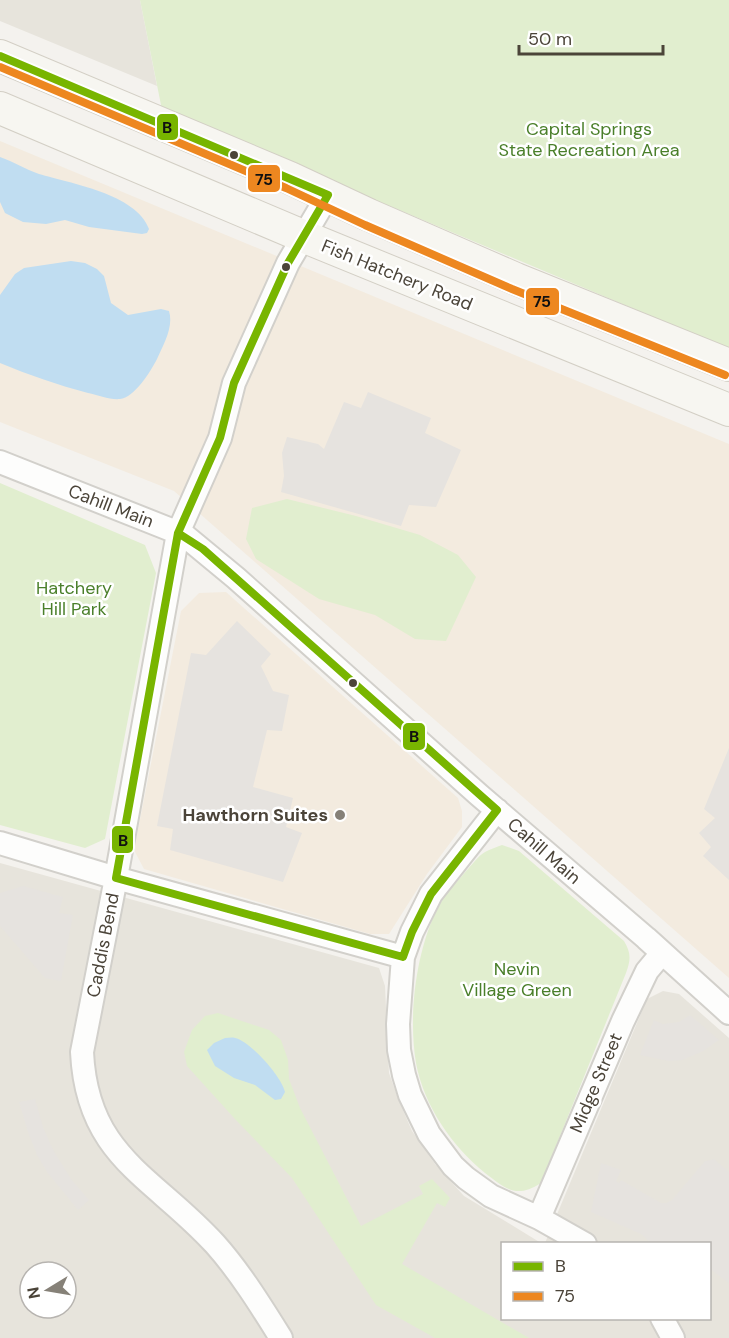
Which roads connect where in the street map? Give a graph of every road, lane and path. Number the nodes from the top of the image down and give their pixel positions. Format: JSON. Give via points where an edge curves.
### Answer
{"nodes":[{"id":1,"x":0,"y":56,"type":"edge"},
{"id":2,"x":0,"y":108,"type":"edge"},
{"id":3,"x":328,"y":195,"type":"junction"},
{"id":4,"x":304,"y":237,"type":"junction"},
{"id":5,"x":729,"y":365,"type":"edge"},
{"id":6,"x":729,"y":411,"type":"edge"},
{"id":7,"x":0,"y":462,"type":"edge"},
{"id":8,"x":178,"y":533,"type":"junction"},
{"id":9,"x":497,"y":810,"type":"junction"},
{"id":10,"x":0,"y":843,"type":"edge"},
{"id":11,"x":116,"y":878,"type":"junction"},
{"id":12,"x":662,"y":953,"type":"junction"},
{"id":13,"x":403,"y":957,"type":"junction"},
{"id":14,"x":729,"y":1013,"type":"edge"},
{"id":15,"x":539,"y":1218,"type":"junction"},
{"id":16,"x":581,"y":1242,"type":"edge"},
{"id":17,"x":663,"y":1320,"type":"edge"},
{"id":18,"x":281,"y":1338,"type":"edge"},
{"id":19,"x":673,"y":1338,"type":"edge"}],
"edges":[{"from":1,"to":3,"type":"main road"},
{"from":2,"to":4,"type":"main road","name":"Fish Hatchery Road"},
{"from":3,"to":4,"type":"street","name":"Caddis Bend"},
{"from":3,"to":5,"type":"main road","via":[[516,279]]},
{"from":4,"to":6,"type":"main road","name":"Fish Hatchery Road"},
{"from":4,"to":8,"type":"street","name":"Caddis Bend","via":[[288,263],[234,383],[220,438]]},
{"from":7,"to":8,"type":"street","name":"Cahill Main"},
{"from":8,"to":9,"type":"street","name":"Cahill Main","via":[[228,570]]},
{"from":8,"to":11,"type":"street","name":"Caddis Bend"},
{"from":9,"to":12,"type":"street","name":"Cahill Main"},
{"from":9,"to":13,"type":"street","via":[[431,894]]},
{"from":10,"to":11,"type":"street"},
{"from":11,"to":13,"type":"street"},
{"from":11,"to":18,"type":"street","name":"Caddis Bend","via":[[82,1052],[94,1113],[105,1135],[130,1167],[186,1216],[240,1275]]},
{"from":12,"to":14,"type":"street","name":"Cahill Main"},
{"from":12,"to":15,"type":"street","name":"Midge Street","via":[[647,971],[623,1021]]},
{"from":13,"to":15,"type":"street","via":[[399,1050],[419,1116],[441,1150],[466,1178],[491,1196]]},
{"from":15,"to":16,"type":"street"},
{"from":17,"to":19,"type":"street"}]}
